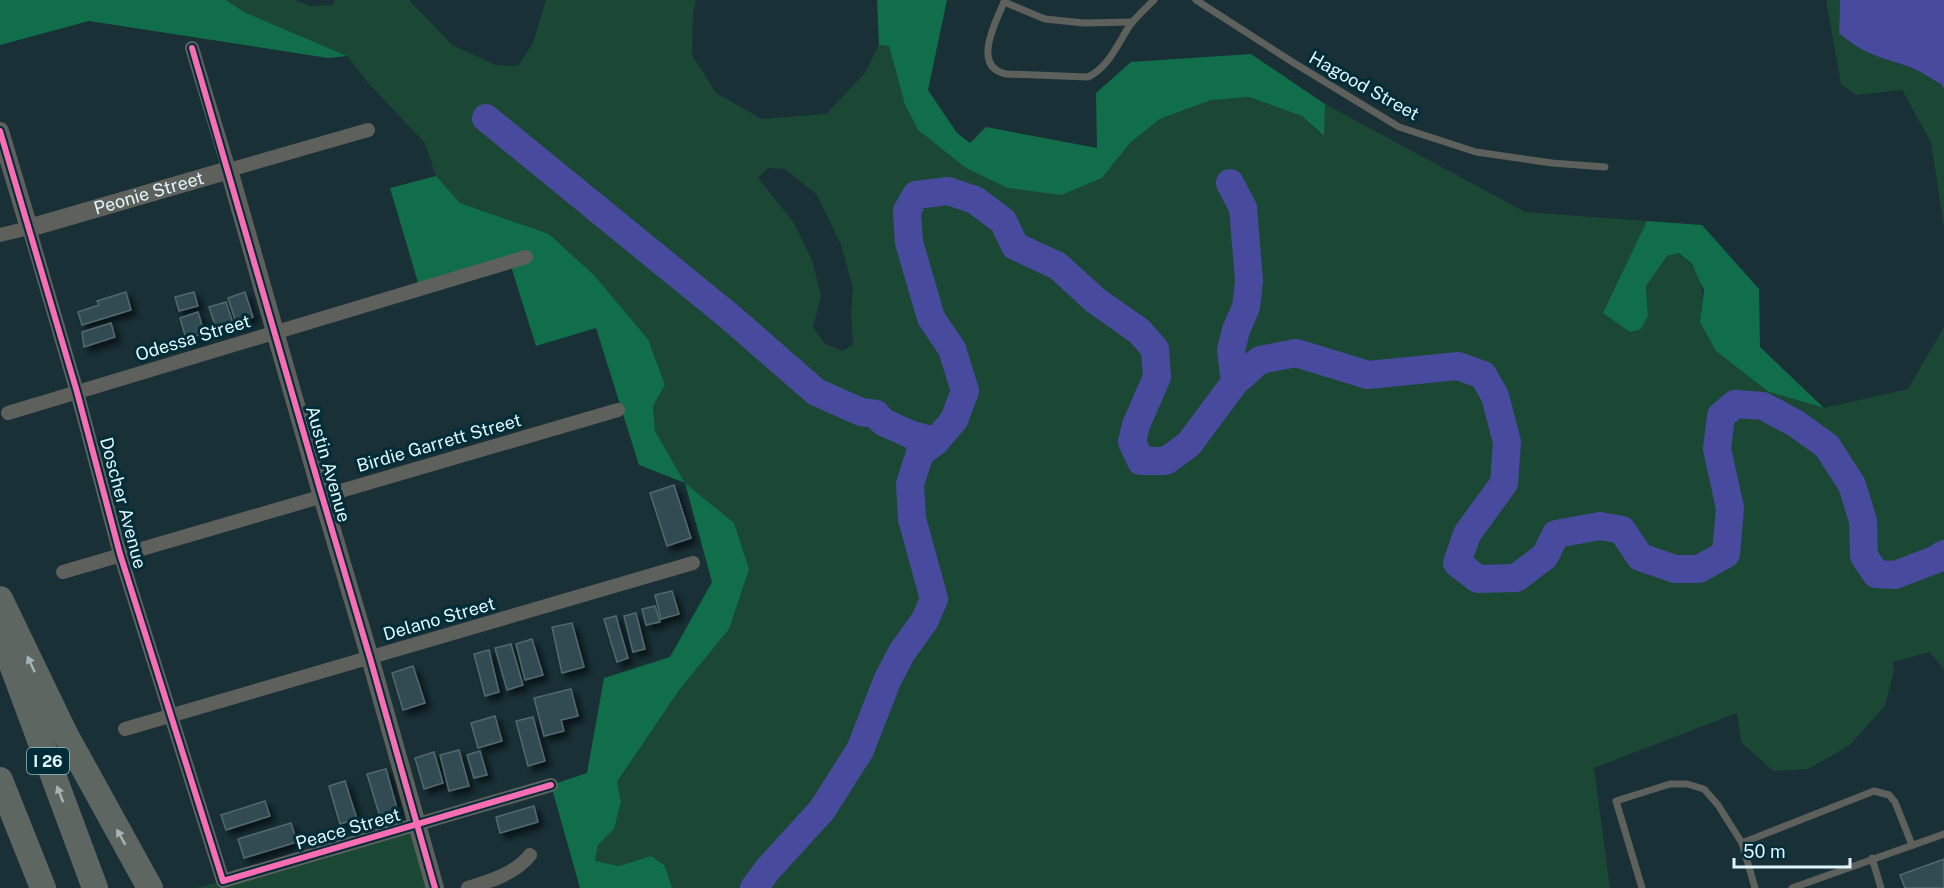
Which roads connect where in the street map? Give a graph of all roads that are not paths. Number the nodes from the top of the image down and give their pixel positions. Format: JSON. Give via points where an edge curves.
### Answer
{"nodes":[{"id":1,"x":1154,"y":0,"type":"edge"},
{"id":2,"x":1196,"y":0,"type":"edge"},
{"id":3,"x":1004,"y":1,"type":"edge"},
{"id":4,"x":1132,"y":22,"type":"junction"},
{"id":5,"x":192,"y":48,"type":"dead end"},
{"id":6,"x":369,"y":130,"type":"dead end"},
{"id":7,"x":0,"y":131,"type":"edge"},
{"id":8,"x":1605,"y":167,"type":"dead end"},
{"id":9,"x":228,"y":170,"type":"junction"},
{"id":10,"x":29,"y":228,"type":"junction"},
{"id":11,"x":0,"y":235,"type":"edge"},
{"id":12,"x":526,"y":257,"type":"dead end"},
{"id":13,"x":274,"y":333,"type":"junction"},
{"id":14,"x":77,"y":392,"type":"junction"},
{"id":15,"x":618,"y":410,"type":"dead end"},
{"id":16,"x":8,"y":413,"type":"dead end"},
{"id":17,"x":322,"y":496,"type":"junction"},
{"id":18,"x":120,"y":554,"type":"junction"},
{"id":19,"x":693,"y":563,"type":"dead end"},
{"id":20,"x":63,"y":572,"type":"dead end"},
{"id":21,"x":0,"y":599,"type":"edge"},
{"id":22,"x":0,"y":634,"type":"edge"},
{"id":23,"x":370,"y":658,"type":"junction"},
{"id":24,"x":170,"y":716,"type":"junction"},
{"id":25,"x":125,"y":729,"type":"dead end"},
{"id":26,"x":0,"y":780,"type":"edge"},
{"id":27,"x":551,"y":785,"type":"dead end"},
{"id":28,"x":0,"y":796,"type":"edge"},
{"id":29,"x":416,"y":824,"type":"junction"},
{"id":30,"x":1944,"y":834,"type":"edge"},
{"id":31,"x":1742,"y":843,"type":"junction"},
{"id":32,"x":1912,"y":845,"type":"junction"},
{"id":33,"x":530,"y":855,"type":"dead end"},
{"id":34,"x":1872,"y":858,"type":"junction"},
{"id":35,"x":223,"y":881,"type":"joint"},
{"id":36,"x":25,"y":888,"type":"edge"},
{"id":37,"x":43,"y":888,"type":"edge"},
{"id":38,"x":95,"y":888,"type":"edge"},
{"id":39,"x":150,"y":888,"type":"edge"},
{"id":40,"x":435,"y":888,"type":"edge"},
{"id":41,"x":468,"y":888,"type":"edge"},
{"id":42,"x":1642,"y":888,"type":"edge"},
{"id":43,"x":1755,"y":888,"type":"edge"},
{"id":44,"x":1792,"y":888,"type":"edge"},
{"id":45,"x":1881,"y":888,"type":"edge"}],
"edges":[{"from":1,"to":4,"type":"lane"},
{"from":2,"to":8,"type":"lane","name":"Hagood Street","via":[[1399,127],[1476,152]]},
{"from":3,"to":4,"type":"lane","via":[[1045,19]]},
{"from":3,"to":4,"type":"lane","via":[[988,55],[995,70],[1006,74],[1088,77],[1106,63]]},
{"from":5,"to":9,"type":"street","name":"Austin Avenue"},
{"from":6,"to":9,"type":"street","name":"Peonie Street"},
{"from":7,"to":10,"type":"street","name":"Doscher Avenue"},
{"from":9,"to":10,"type":"street","name":"Peonie Street"},
{"from":9,"to":13,"type":"street","name":"Austin Avenue"},
{"from":10,"to":11,"type":"street","name":"Peonie Street"},
{"from":10,"to":14,"type":"street","name":"Doscher Avenue"},
{"from":12,"to":13,"type":"street","name":"Odessa Street"},
{"from":13,"to":14,"type":"street","name":"Odessa Street"},
{"from":13,"to":17,"type":"street","name":"Austin Avenue"},
{"from":14,"to":16,"type":"street","name":"Odessa Street"},
{"from":14,"to":18,"type":"street","name":"Doscher Avenue"},
{"from":15,"to":17,"type":"street","name":"Birdie Garrett Street"},
{"from":17,"to":18,"type":"street","name":"Birdie Garrett Street"},
{"from":17,"to":23,"type":"street","name":"Austin Avenue"},
{"from":18,"to":20,"type":"street","name":"Birdie Garrett Street"},
{"from":18,"to":24,"type":"street","name":"Doscher Avenue"},
{"from":19,"to":23,"type":"street","name":"Delano Street"},
{"from":39,"to":21,"type":"highway","one_way":true,"via":[[65,734]]},
{"from":38,"to":22,"type":"highway","number":"I 26","one_way":true},
{"from":23,"to":24,"type":"street","name":"Delano Street"},
{"from":23,"to":29,"type":"street","name":"Austin Avenue"},
{"from":24,"to":25,"type":"street","name":"Delano Street"},
{"from":24,"to":35,"type":"street","name":"Doscher Avenue"},
{"from":26,"to":37,"type":"highway"},
{"from":27,"to":29,"type":"street","name":"Peace Street"},
{"from":28,"to":36,"type":"highway"},
{"from":29,"to":35,"type":"street","name":"Peace Street"},
{"from":29,"to":40,"type":"street","name":"Austin Avenue"},
{"from":30,"to":32,"type":"lane"},
{"from":31,"to":32,"type":"lane","via":[[1874,791],[1890,795],[1895,802]]},
{"from":31,"to":42,"type":"lane","via":[[1704,789],[1670,784],[1616,801]]},
{"from":31,"to":43,"type":"lane"},
{"from":32,"to":34,"type":"lane"},
{"from":33,"to":41,"type":"street","via":[[522,865],[495,880]]},
{"from":34,"to":44,"type":"lane"},
{"from":34,"to":45,"type":"lane"}]}
